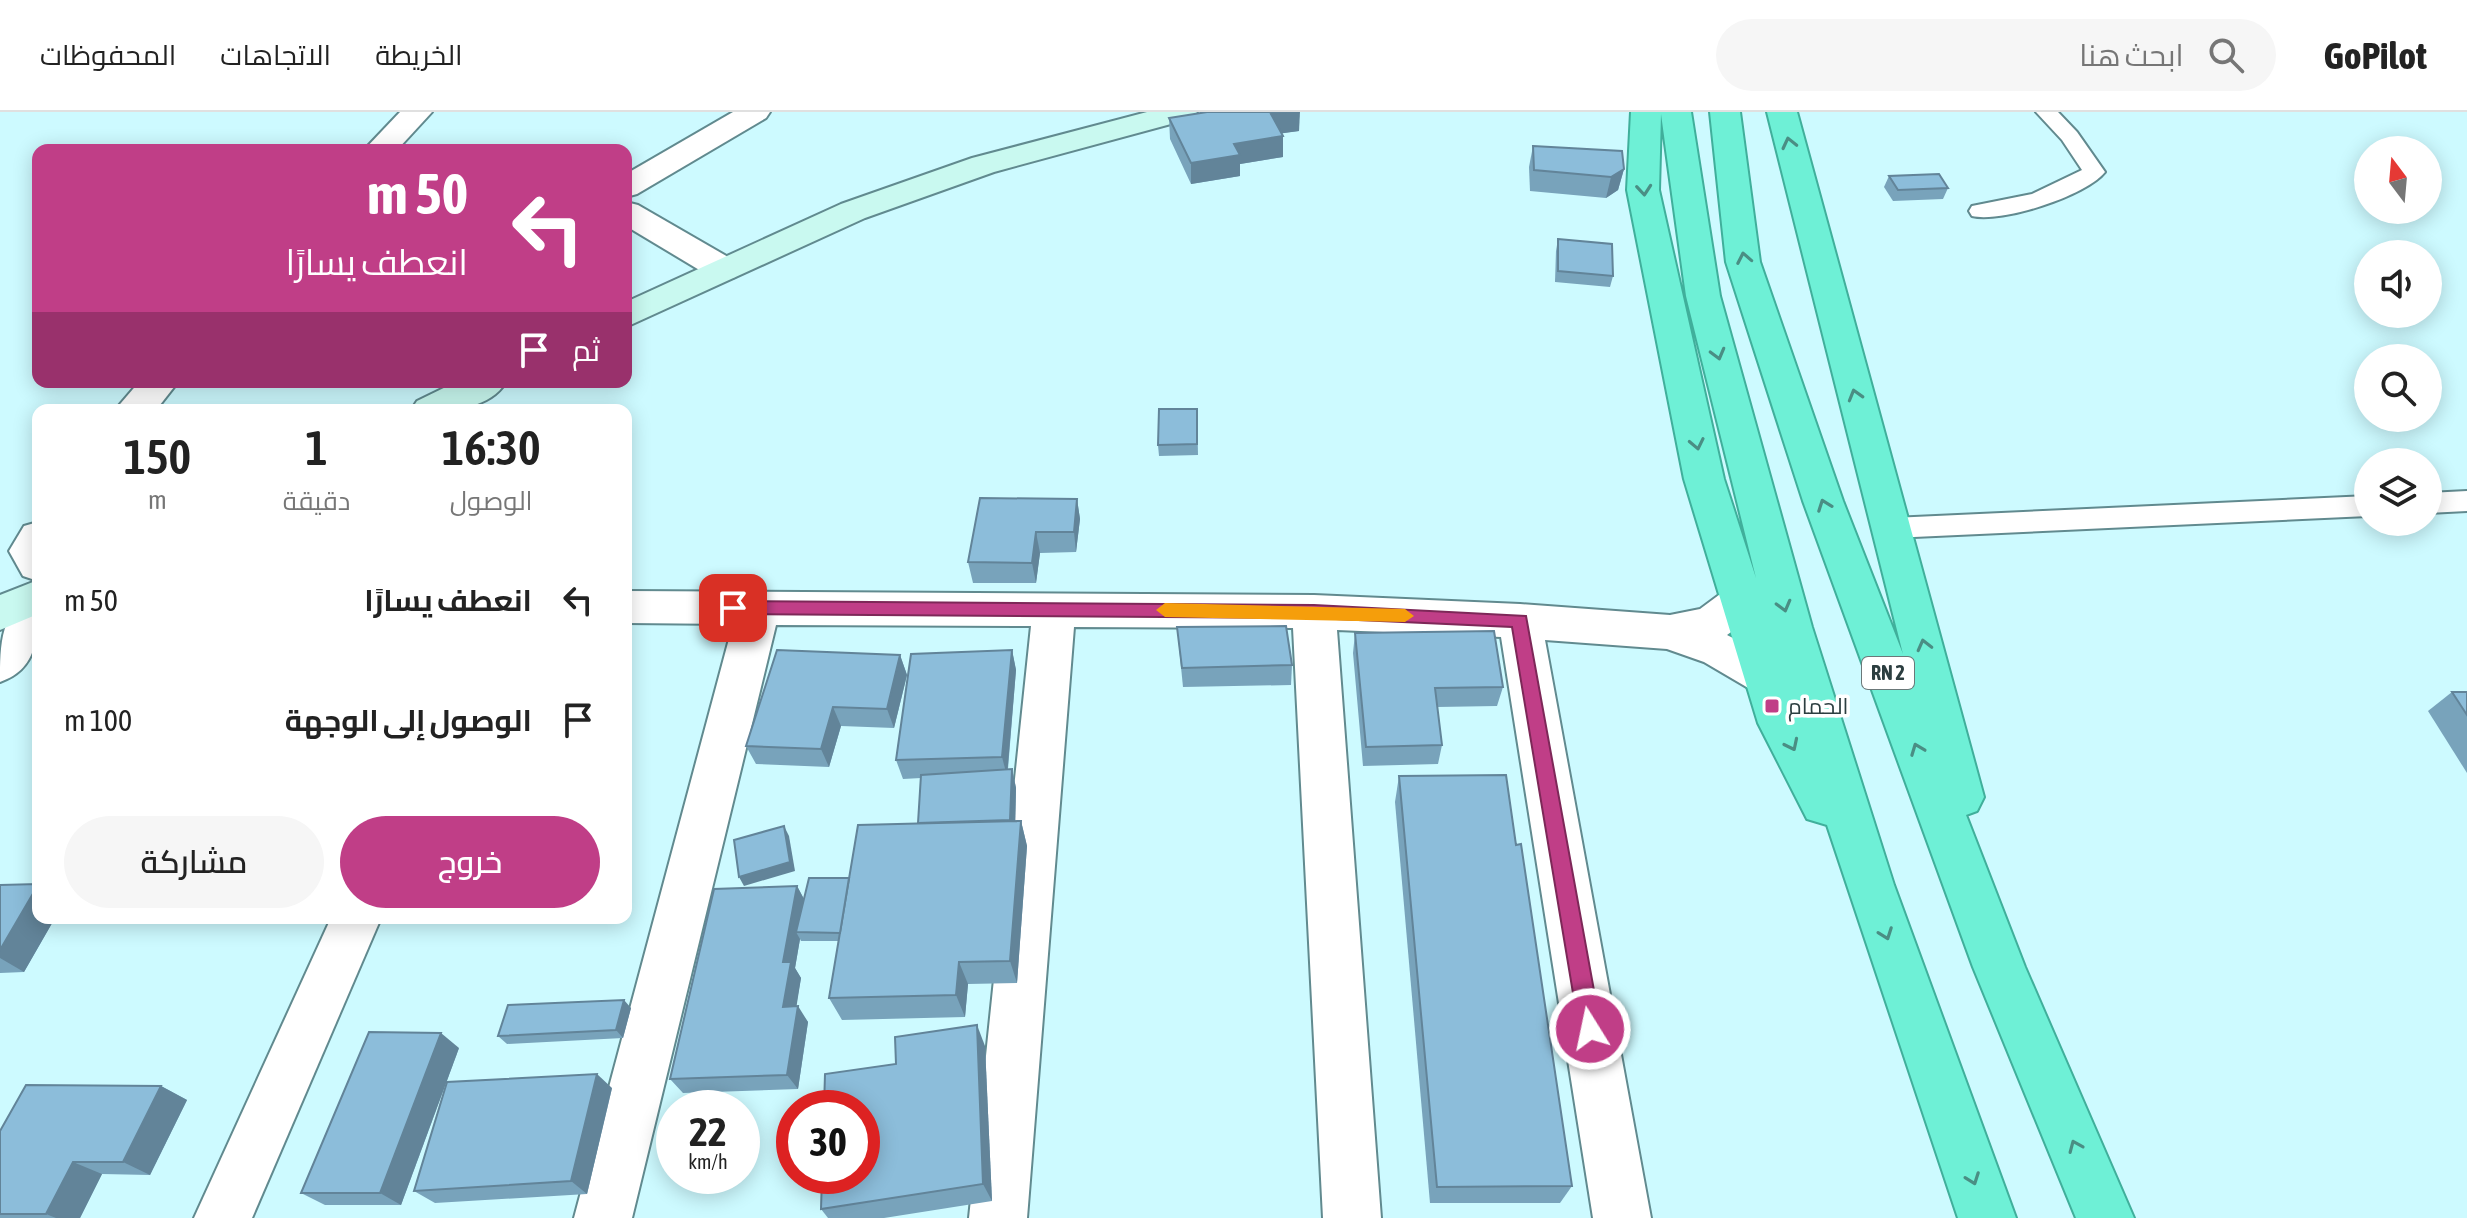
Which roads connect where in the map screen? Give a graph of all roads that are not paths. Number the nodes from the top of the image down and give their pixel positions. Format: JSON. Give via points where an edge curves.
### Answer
{"nodes":[{"id":1,"x":417,"y":112,"type":"edge"},
{"id":2,"x":755,"y":112,"type":"edge"},
{"id":3,"x":1182,"y":112,"type":"edge"},
{"id":4,"x":1646,"y":112,"type":"edge"},
{"id":5,"x":1676,"y":112,"type":"edge"},
{"id":6,"x":1725,"y":112,"type":"edge"},
{"id":7,"x":1782,"y":112,"type":"edge"},
{"id":8,"x":2046,"y":112,"type":"edge"},
{"id":9,"x":386,"y":144,"type":"edge"},
{"id":10,"x":632,"y":184,"type":"edge"},
{"id":11,"x":1980,"y":211,"type":"dead end"},
{"id":12,"x":632,"y":216,"type":"edge"},
{"id":13,"x":723,"y":269,"type":"junction"},
{"id":14,"x":632,"y":309,"type":"edge"},
{"id":15,"x":154,"y":388,"type":"edge"},
{"id":16,"x":476,"y":388,"type":"edge"},
{"id":17,"x":140,"y":404,"type":"edge"},
{"id":18,"x":442,"y":404,"type":"edge"},
{"id":19,"x":2467,"y":501,"type":"edge"},
{"id":20,"x":2442,"y":502,"type":"edge"},
{"id":21,"x":2354,"y":507,"type":"edge"},
{"id":22,"x":1892,"y":528,"type":"junction"},
{"id":23,"x":32,"y":599,"type":"edge"},
{"id":24,"x":1742,"y":601,"type":"junction"},
{"id":25,"x":632,"y":607,"type":"edge"},
{"id":26,"x":759,"y":608,"type":"junction"},
{"id":27,"x":1054,"y":609,"type":"junction"},
{"id":28,"x":1314,"y":612,"type":"junction"},
{"id":29,"x":0,"y":613,"type":"edge"},
{"id":30,"x":32,"y":619,"type":"edge"},
{"id":31,"x":1520,"y":621,"type":"junction"},
{"id":32,"x":1670,"y":632,"type":"junction"},
{"id":33,"x":0,"y":664,"type":"edge"},
{"id":34,"x":1766,"y":676,"type":"junction"},
{"id":35,"x":1869,"y":885,"type":"junction"},
{"id":36,"x":353,"y":924,"type":"edge"},
{"id":37,"x":1999,"y":967,"type":"junction"},
{"id":38,"x":223,"y":1218,"type":"edge"},
{"id":39,"x":603,"y":1218,"type":"edge"},
{"id":40,"x":998,"y":1218,"type":"edge"},
{"id":41,"x":1352,"y":1218,"type":"edge"},
{"id":42,"x":1622,"y":1218,"type":"edge"},
{"id":43,"x":1987,"y":1218,"type":"edge"},
{"id":44,"x":2105,"y":1218,"type":"edge"}],
"edges":[{"from":1,"to":9,"type":"street"},
{"from":2,"to":10,"type":"street"},
{"from":3,"to":13,"type":"main road","via":[[983,165],[853,211]]},
{"from":4,"to":24,"type":"highway","one_way":true,"via":[[1643,190],[1704,479]]},
{"from":5,"to":35,"type":"highway","one_way":true,"via":[[1703,296],[1790,627]]},
{"from":37,"to":6,"type":"highway","number":"RN 2","one_way":true,"via":[[1823,501],[1743,262]]},
{"from":22,"to":7,"type":"highway","one_way":true,"via":[[1819,268]]},
{"from":8,"to":11,"type":"lane","via":[[2094,172],[2073,187],[2025,204]]},
{"from":12,"to":13,"type":"street"},
{"from":13,"to":14,"type":"main road"},
{"from":15,"to":17,"type":"street"},
{"from":16,"to":18,"type":"main road"},
{"from":19,"to":20,"type":"lane"},
{"from":21,"to":22,"type":"lane"},
{"from":37,"to":22,"type":"highway","one_way":true},
{"from":23,"to":29,"type":"main road"},
{"from":24,"to":32,"type":"street","via":[[1712,623]]},
{"from":24,"to":34,"type":"highway"},
{"from":25,"to":26,"type":"street"},
{"from":26,"to":27,"type":"street"},
{"from":26,"to":39,"type":"street"},
{"from":27,"to":28,"type":"street"},
{"from":27,"to":40,"type":"street"},
{"from":28,"to":31,"type":"street"},
{"from":28,"to":41,"type":"street"},
{"from":30,"to":33,"type":"street"},
{"from":31,"to":32,"type":"street"},
{"from":31,"to":42,"type":"street"},
{"from":32,"to":34,"type":"street","via":[[1719,650]]},
{"from":34,"to":35,"type":"highway","one_way":true,"via":[[1781,723]]},
{"from":35,"to":43,"type":"highway","one_way":true},
{"from":36,"to":38,"type":"street"},
{"from":44,"to":37,"type":"highway","number":"RN 2","one_way":true}]}
